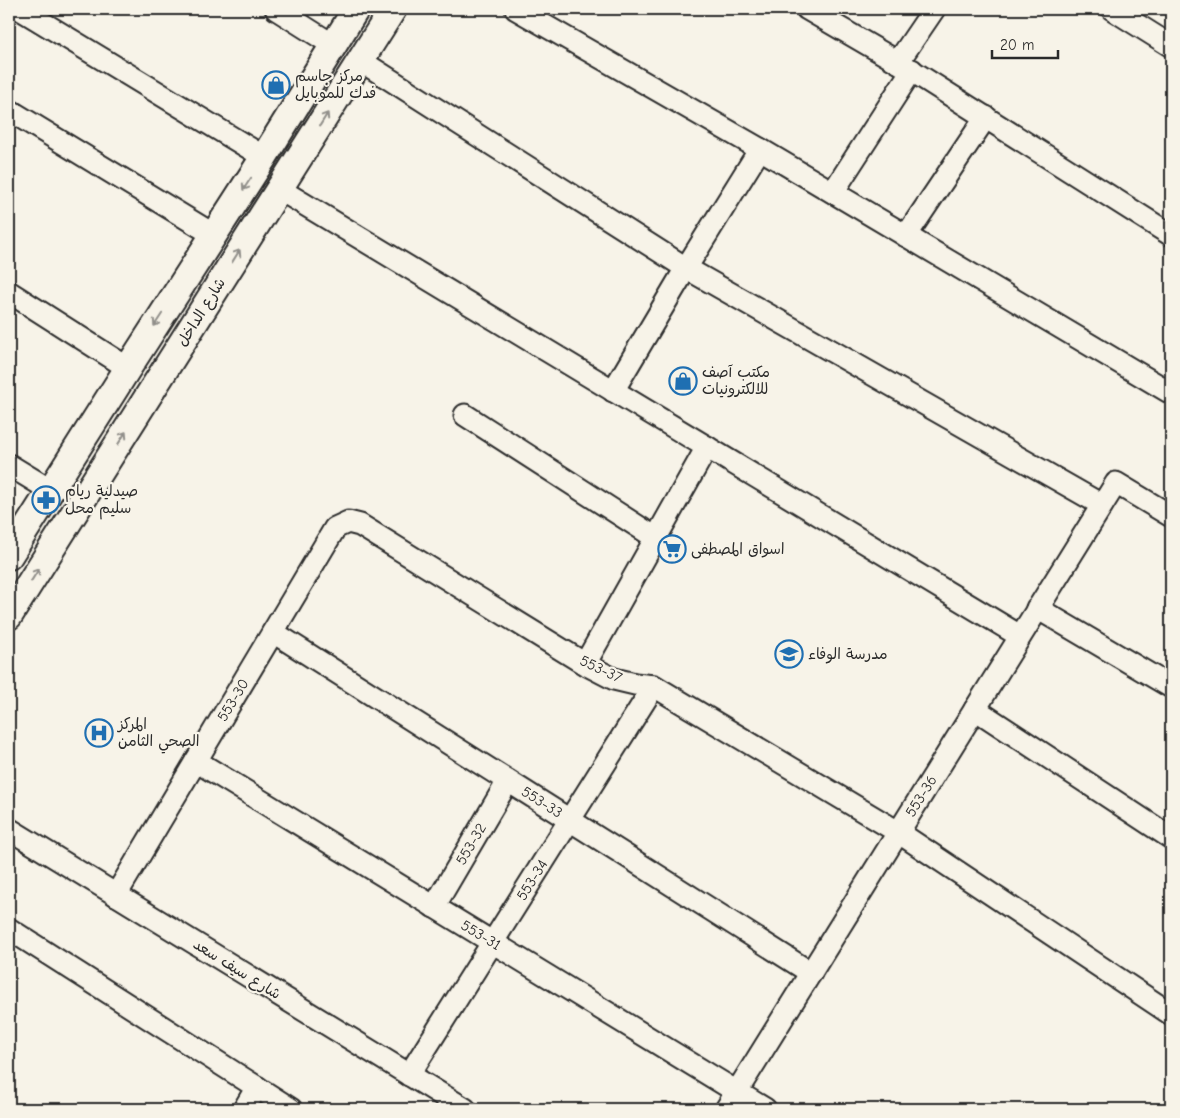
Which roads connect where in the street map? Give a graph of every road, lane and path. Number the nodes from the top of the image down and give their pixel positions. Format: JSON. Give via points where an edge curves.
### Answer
{"nodes":[{"id":1,"x":20,"y":9,"type":"edge"},
{"id":2,"x":276,"y":9,"type":"edge"},
{"id":3,"x":356,"y":9,"type":"edge"},
{"id":4,"x":393,"y":9,"type":"edge"},
{"id":5,"x":516,"y":9,"type":"edge"},
{"id":6,"x":807,"y":9,"type":"edge"},
{"id":7,"x":934,"y":9,"type":"edge"},
{"id":8,"x":1112,"y":9,"type":"edge"},
{"id":9,"x":333,"y":45,"type":"junction"},
{"id":10,"x":1171,"y":46,"type":"edge"},
{"id":11,"x":360,"y":60,"type":"junction"},
{"id":12,"x":905,"y":66,"type":"junction"},
{"id":13,"x":9,"y":110,"type":"edge"},
{"id":14,"x":986,"y":117,"type":"junction"},
{"id":15,"x":760,"y":149,"type":"junction"},
{"id":16,"x":264,"y":157,"type":"junction"},
{"id":17,"x":279,"y":189,"type":"junction"},
{"id":18,"x":833,"y":192,"type":"junction"},
{"id":19,"x":214,"y":235,"type":"junction"},
{"id":20,"x":1171,"y":235,"type":"edge"},
{"id":21,"x":906,"y":236,"type":"junction"},
{"id":22,"x":686,"y":268,"type":"junction"},
{"id":23,"x":9,"y":292,"type":"edge"},
{"id":24,"x":128,"y":368,"type":"junction"},
{"id":25,"x":613,"y":391,"type":"junction"},
{"id":26,"x":1171,"y":393,"type":"edge"},
{"id":27,"x":465,"y":415,"type":"dead end"},
{"id":28,"x":707,"y":448,"type":"junction"},
{"id":29,"x":9,"y":465,"type":"edge"},
{"id":30,"x":50,"y":490,"type":"junction"},
{"id":31,"x":1102,"y":504,"type":"junction"},
{"id":32,"x":1171,"y":516,"type":"edge"},
{"id":33,"x":360,"y":525,"type":"joint"},
{"id":34,"x":656,"y":538,"type":"junction"},
{"id":35,"x":9,"y":556,"type":"edge"},
{"id":36,"x":1037,"y":608,"type":"junction"},
{"id":37,"x":9,"y":616,"type":"edge"},
{"id":38,"x":274,"y":632,"type":"junction"},
{"id":39,"x":1020,"y":636,"type":"junction"},
{"id":40,"x":585,"y":664,"type":"junction"},
{"id":41,"x":654,"y":686,"type":"junction"},
{"id":42,"x":1171,"y":687,"type":"edge"},
{"id":43,"x":975,"y":709,"type":"junction"},
{"id":44,"x":196,"y":761,"type":"junction"},
{"id":45,"x":508,"y":781,"type":"junction"},
{"id":46,"x":570,"y":820,"type":"junction"},
{"id":47,"x":9,"y":829,"type":"edge"},
{"id":48,"x":898,"y":832,"type":"junction"},
{"id":49,"x":1171,"y":838,"type":"edge"},
{"id":50,"x":116,"y":895,"type":"junction"},
{"id":51,"x":434,"y":907,"type":"junction"},
{"id":52,"x":9,"y":929,"type":"edge"},
{"id":53,"x":493,"y":942,"type":"junction"},
{"id":54,"x":811,"y":973,"type":"junction"},
{"id":55,"x":1171,"y":1014,"type":"edge"},
{"id":56,"x":409,"y":1075,"type":"junction"},
{"id":57,"x":257,"y":1088,"type":"junction"},
{"id":58,"x":731,"y":1101,"type":"edge"},
{"id":59,"x":244,"y":1109,"type":"edge"},
{"id":60,"x":291,"y":1109,"type":"edge"},
{"id":61,"x":465,"y":1109,"type":"edge"},
{"id":62,"x":765,"y":1109,"type":"edge"}],
"edges":[{"from":1,"to":16,"type":"street"},
{"from":2,"to":9,"type":"street"},
{"from":3,"to":9,"type":"main road","name":"شارع الداخل"},
{"from":4,"to":11,"type":"main road","name":"شارع الداخل"},
{"from":5,"to":15,"type":"street"},
{"from":6,"to":12,"type":"street"},
{"from":7,"to":12,"type":"street"},
{"from":8,"to":10,"type":"street"},
{"from":9,"to":16,"type":"main road","name":"شارع الداخل"},
{"from":17,"to":11,"type":"main road","name":"شارع الداخل","one_way":true},
{"from":11,"to":22,"type":"street"},
{"from":12,"to":14,"type":"street"},
{"from":12,"to":18,"type":"street"},
{"from":13,"to":19,"type":"street"},
{"from":14,"to":20,"type":"street"},
{"from":14,"to":21,"type":"street"},
{"from":15,"to":18,"type":"street"},
{"from":15,"to":22,"type":"street"},
{"from":16,"to":19,"type":"main road","name":"شارع الداخل","one_way":true},
{"from":17,"to":25,"type":"street"},
{"from":37,"to":17,"type":"main road","name":"شارع الداخل","one_way":true},
{"from":18,"to":21,"type":"street"},
{"from":19,"to":24,"type":"main road","name":"شارع الداخل","one_way":true},
{"from":21,"to":26,"type":"street"},
{"from":22,"to":25,"type":"street"},
{"from":22,"to":31,"type":"street"},
{"from":23,"to":24,"type":"street"},
{"from":24,"to":30,"type":"main road","name":"شارع الداخل"},
{"from":25,"to":28,"type":"street"},
{"from":27,"to":34,"type":"street"},
{"from":28,"to":34,"type":"street"},
{"from":28,"to":39,"type":"street"},
{"from":29,"to":30,"type":"street"},
{"from":30,"to":35,"type":"main road","name":"شارع الداخل"},
{"from":31,"to":32,"type":"street","name":"553-36","via":[[1116,483]]},
{"from":31,"to":36,"type":"street","name":"553-36"},
{"from":33,"to":38,"type":"street","name":"553-30","via":[[348,522],[335,528]]},
{"from":33,"to":40,"type":"street","name":"553-37"},
{"from":34,"to":40,"type":"street"},
{"from":36,"to":39,"type":"street","name":"553-36"},
{"from":36,"to":42,"type":"street"},
{"from":38,"to":44,"type":"street","name":"553-30"},
{"from":38,"to":45,"type":"street","name":"553-33"},
{"from":39,"to":43,"type":"street","name":"553-36"},
{"from":40,"to":41,"type":"street","name":"553-37","via":[[614,679]]},
{"from":41,"to":46,"type":"street","name":"553-34"},
{"from":41,"to":48,"type":"street","name":"553-37"},
{"from":43,"to":48,"type":"street","name":"553-36"},
{"from":43,"to":49,"type":"street"},
{"from":44,"to":50,"type":"street","name":"553-30"},
{"from":44,"to":51,"type":"street","name":"553-31"},
{"from":45,"to":46,"type":"street","name":"553-33"},
{"from":45,"to":51,"type":"street","name":"553-32"},
{"from":46,"to":53,"type":"street","name":"553-34"},
{"from":46,"to":54,"type":"street","name":"553-33"},
{"from":47,"to":50,"type":"street","name":"شارع سيف سعد"},
{"from":48,"to":54,"type":"street","name":"553-36"},
{"from":48,"to":55,"type":"street","name":"553-37"},
{"from":50,"to":56,"type":"street","name":"شارع سيف سعد"},
{"from":51,"to":53,"type":"street","name":"553-31"},
{"from":52,"to":57,"type":"street"},
{"from":53,"to":56,"type":"street","name":"553-34"},
{"from":53,"to":58,"type":"street","name":"553-31"},
{"from":54,"to":58,"type":"street","name":"553-36"},
{"from":56,"to":61,"type":"street","name":"شارع سيف سعد"},
{"from":57,"to":59,"type":"street"},
{"from":57,"to":60,"type":"street"},
{"from":58,"to":62,"type":"street","name":"553-31"}]}
